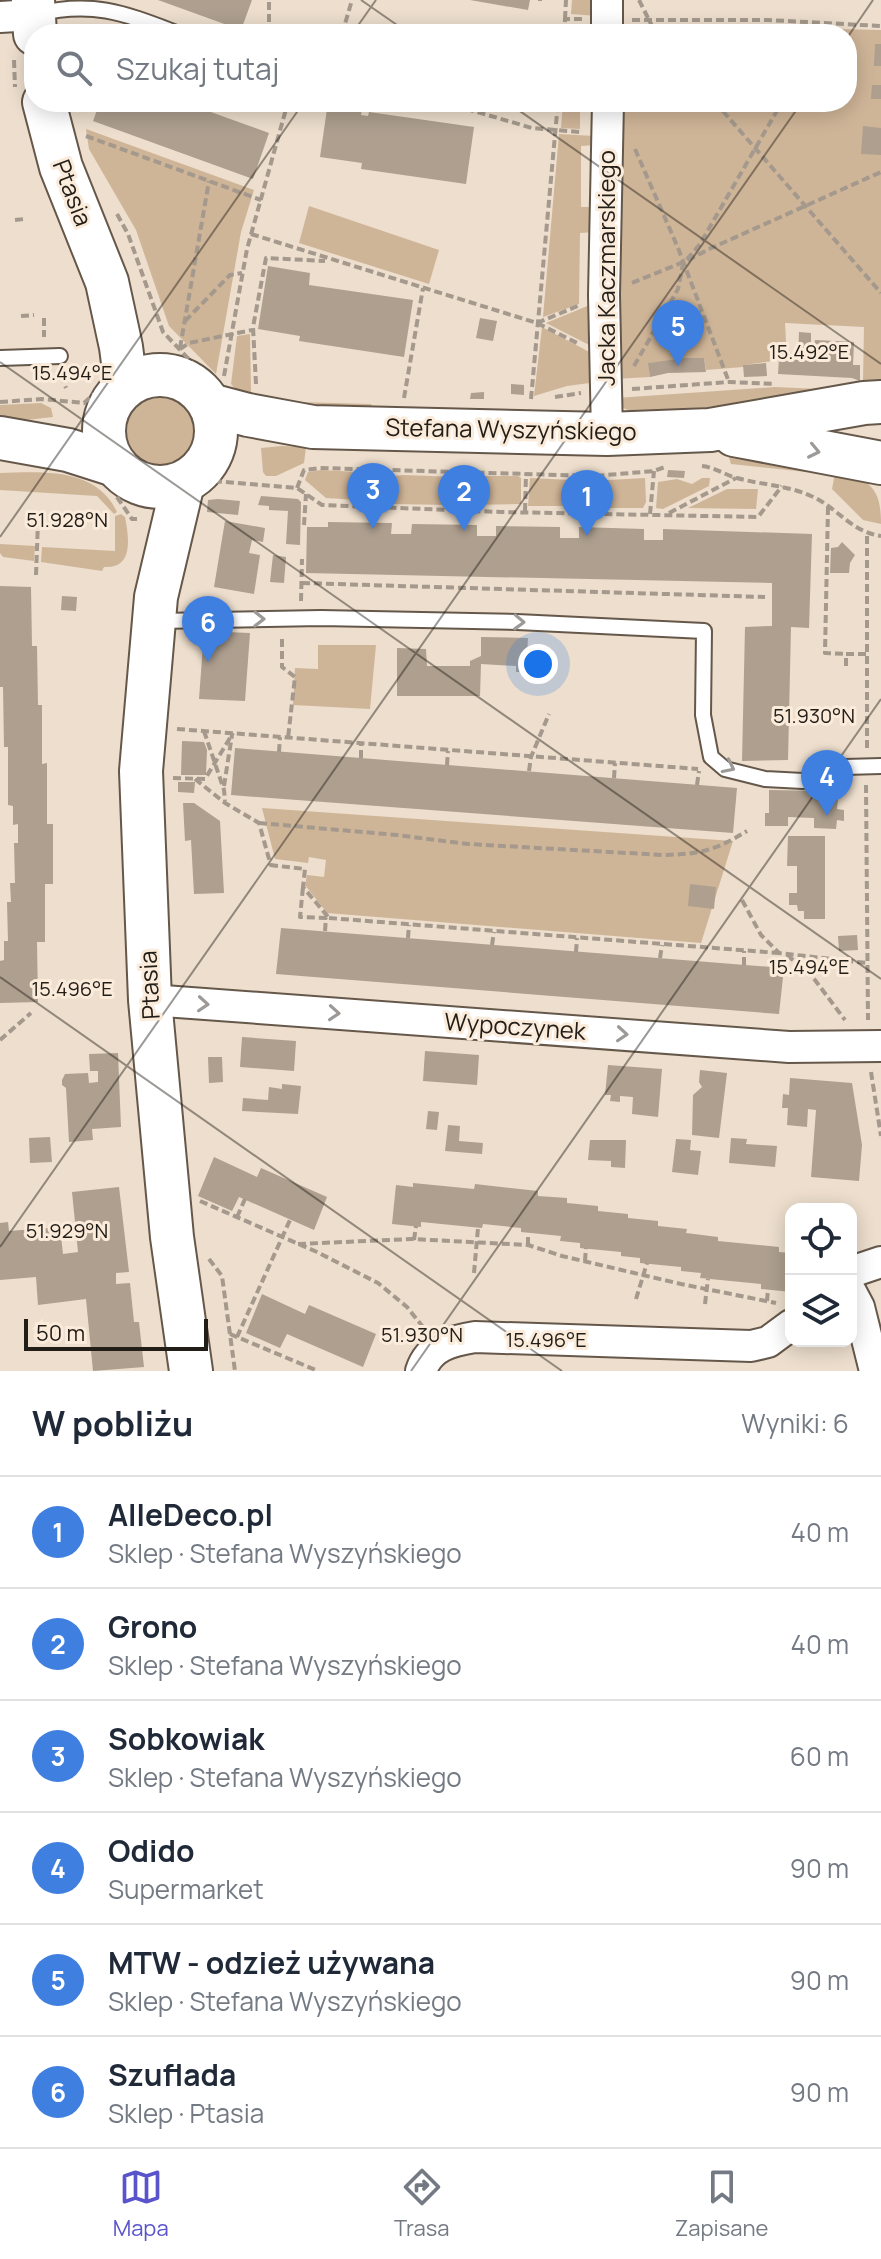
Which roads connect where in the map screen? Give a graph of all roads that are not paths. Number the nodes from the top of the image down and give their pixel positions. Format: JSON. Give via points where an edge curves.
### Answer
{"nodes":[{"id":1,"x":25,"y":16,"type":"edge"},
{"id":2,"x":149,"y":24,"type":"edge"},
{"id":3,"x":47,"y":112,"type":"edge"},
{"id":4,"x":608,"y":112,"type":"edge"},
{"id":5,"x":107,"y":282,"type":"junction"},
{"id":6,"x":60,"y":356,"type":"dead end"},
{"id":7,"x":0,"y":358,"type":"edge"},
{"id":8,"x":198,"y":379,"type":"junction"},
{"id":9,"x":109,"y":398,"type":"junction"},
{"id":10,"x":881,"y":402,"type":"edge"},
{"id":11,"x":832,"y":410,"type":"junction"},
{"id":12,"x":313,"y":427,"type":"junction"},
{"id":13,"x":710,"y":430,"type":"junction"},
{"id":14,"x":607,"y":434,"type":"junction"},
{"id":15,"x":881,"y":437,"type":"edge"},
{"id":16,"x":0,"y":438,"type":"edge"},
{"id":17,"x":881,"y":463,"type":"edge"},
{"id":18,"x":203,"y":470,"type":"junction"},
{"id":19,"x":130,"y":497,"type":"junction"},
{"id":20,"x":154,"y":609,"type":"junction"},
{"id":21,"x":881,"y":766,"type":"edge"},
{"id":22,"x":150,"y":1000,"type":"junction"},
{"id":23,"x":876,"y":1054,"type":"edge"},
{"id":24,"x":881,"y":1262,"type":"edge"},
{"id":25,"x":857,"y":1270,"type":"edge"},
{"id":26,"x":857,"y":1303,"type":"edge"},
{"id":27,"x":785,"y":1314,"type":"edge"},
{"id":28,"x":191,"y":1371,"type":"edge"},
{"id":29,"x":421,"y":1371,"type":"edge"},
{"id":30,"x":875,"y":1371,"type":"edge"}],
"edges":[{"from":1,"to":2,"type":"lane","via":[[62,6],[99,7]]},
{"from":3,"to":5,"type":"street","name":"Ptasia","via":[[61,167]]},
{"from":4,"to":14,"type":"street","name":"Jacka Kaczmarskiego","via":[[604,295],[618,365]]},
{"from":5,"to":8,"type":"street","name":"Ptasia"},
{"from":5,"to":9,"type":"street","name":"Ptasia","via":[[121,347]]},
{"from":6,"to":7,"type":"lane"},
{"from":8,"to":9,"type":"street","via":[[146,376]]},
{"from":8,"to":12,"type":"street","name":"Stefana Wyszyńskiego","via":[[248,415]]},
{"from":8,"to":18,"type":"street","via":[[216,424]]},
{"from":9,"to":16,"type":"street"},
{"from":9,"to":19,"type":"street","via":[[105,440]]},
{"from":10,"to":11,"type":"street","name":"Stefana Wyszyńskiego"},
{"from":11,"to":13,"type":"street","name":"Stefana Wyszyńskiego"},
{"from":11,"to":15,"type":"street"},
{"from":12,"to":14,"type":"street","name":"Stefana Wyszyńskiego"},
{"from":12,"to":18,"type":"street","name":"Stefana Wyszyńskiego"},
{"from":13,"to":14,"type":"street","name":"Stefana Wyszyńskiego"},
{"from":13,"to":17,"type":"street","name":"Stefana Wyszyńskiego","one_way":true},
{"from":16,"to":19,"type":"street","via":[[68,450]]},
{"from":18,"to":19,"type":"street"},
{"from":18,"to":20,"type":"street","name":"Ptasia"},
{"from":19,"to":20,"type":"street","name":"Ptasia","via":[[147,515]]},
{"from":20,"to":21,"type":"lane","one_way":true,"via":[[282,620],[517,622],[704,631],[703,715],[711,757],[725,769],[803,781],[845,767]]},
{"from":20,"to":22,"type":"street","name":"Ptasia","via":[[141,771]]},
{"from":22,"to":23,"type":"street","name":"Wypoczynek","one_way":true},
{"from":22,"to":28,"type":"street","name":"Ptasia","via":[[172,1237]]},
{"from":24,"to":25,"type":"street"},
{"from":26,"to":30,"type":"street"},
{"from":27,"to":29,"type":"street","via":[[768,1342],[751,1346],[475,1337],[432,1352]]}]}
